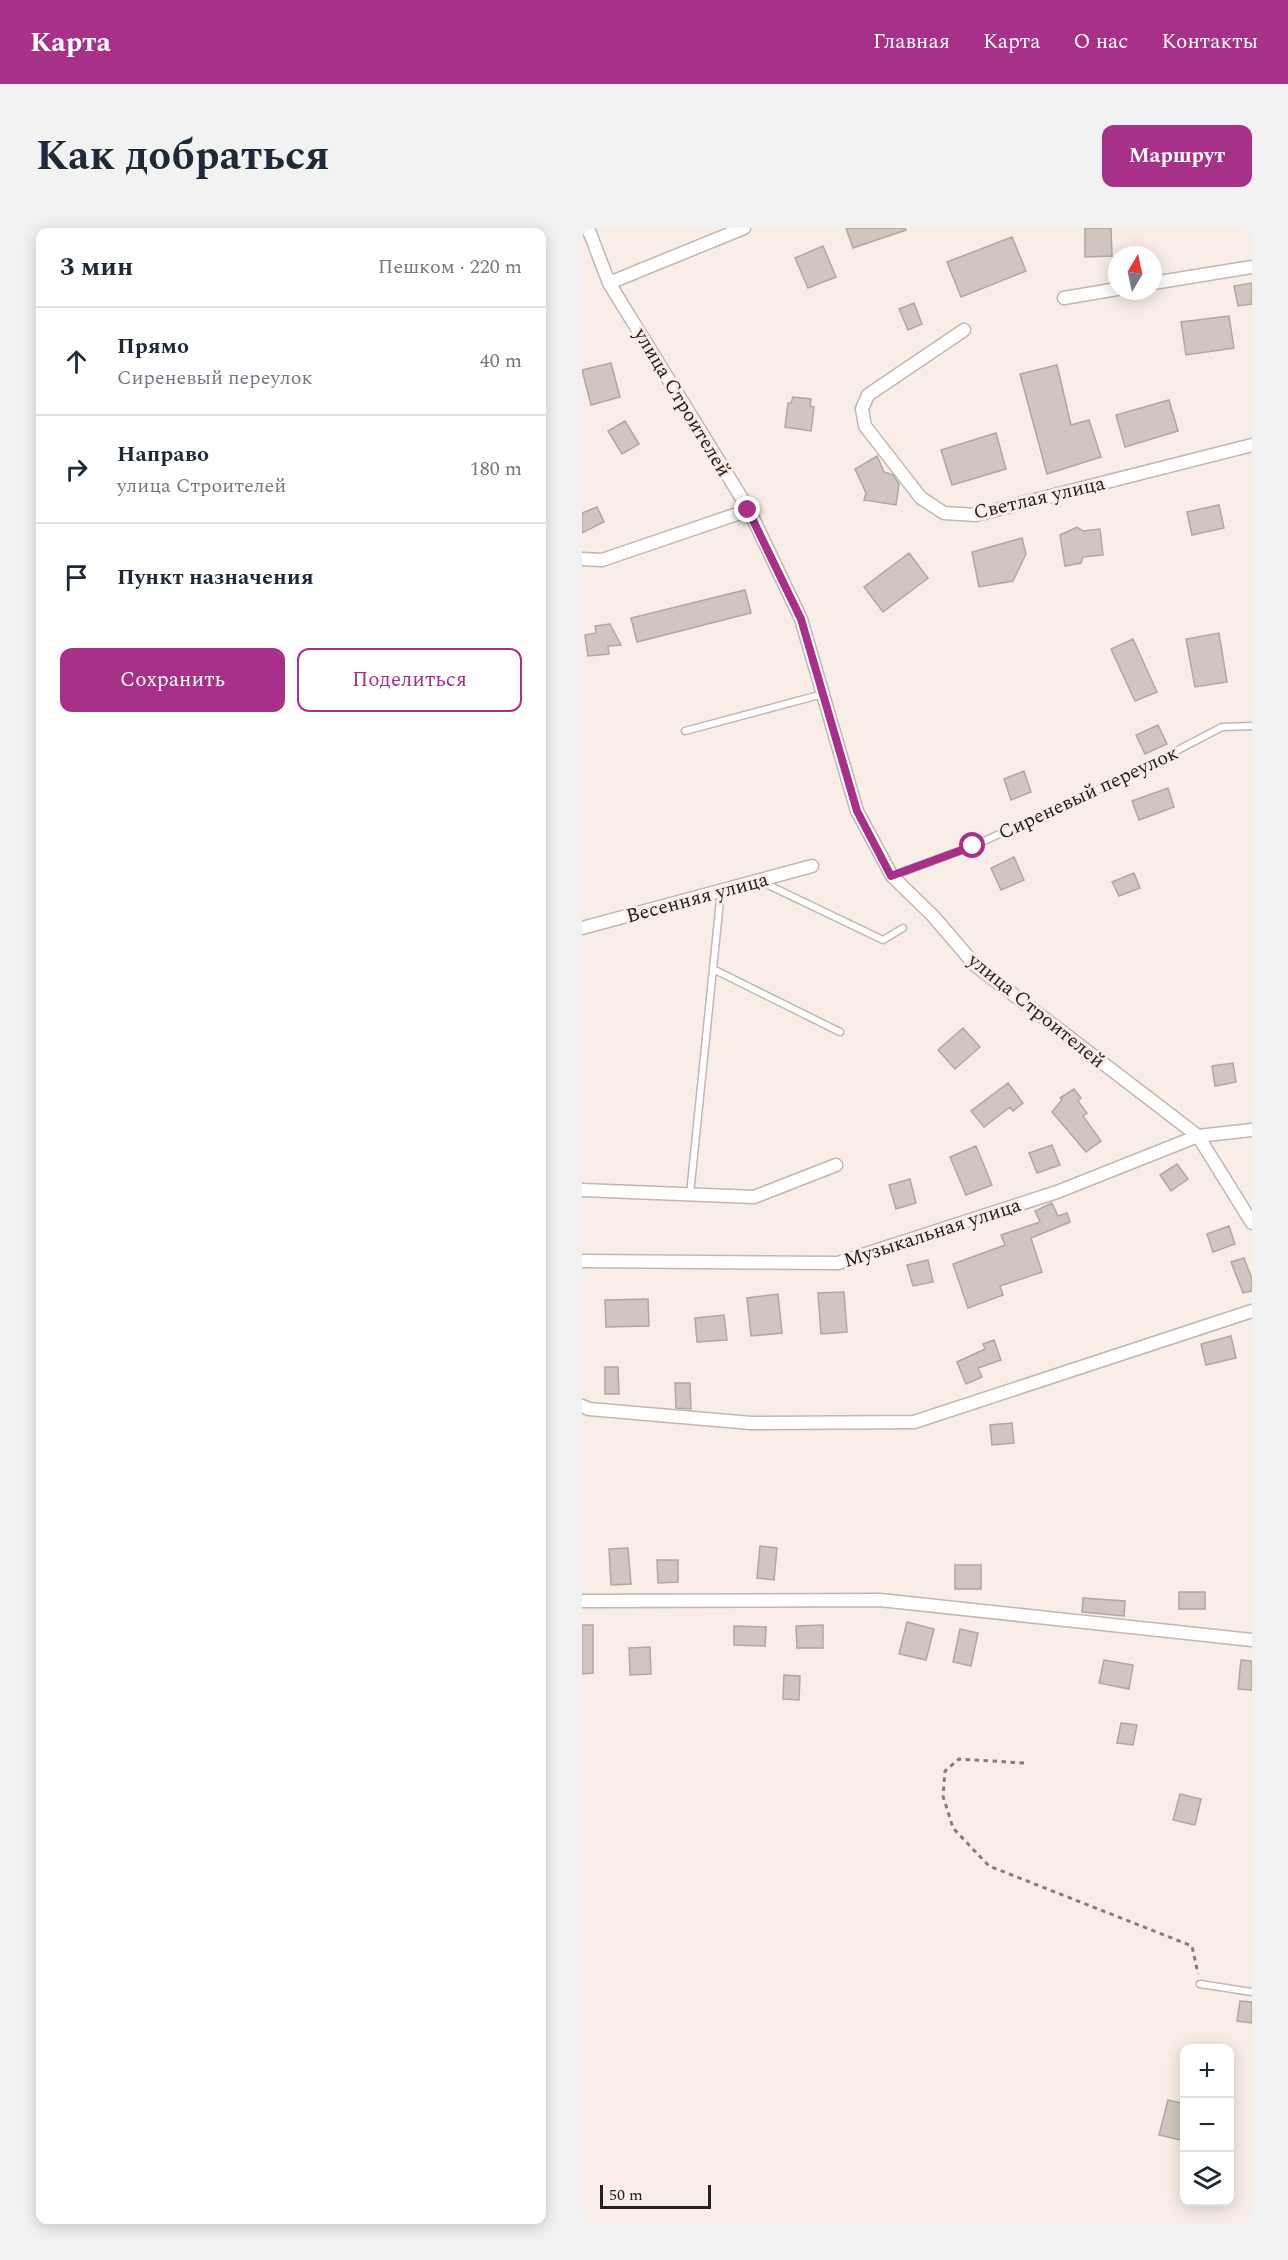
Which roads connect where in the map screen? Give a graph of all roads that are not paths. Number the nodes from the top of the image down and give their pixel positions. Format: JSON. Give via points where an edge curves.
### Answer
{"nodes":[{"id":1,"x":588,"y":228,"type":"edge"},
{"id":2,"x":744,"y":228,"type":"edge"},
{"id":3,"x":1252,"y":267,"type":"edge"},
{"id":4,"x":1162,"y":282,"type":"edge"},
{"id":5,"x":609,"y":283,"type":"junction"},
{"id":6,"x":1108,"y":291,"type":"edge"},
{"id":7,"x":1064,"y":298,"type":"dead end"},
{"id":8,"x":964,"y":330,"type":"dead end"},
{"id":9,"x":1252,"y":445,"type":"edge"},
{"id":10,"x":748,"y":510,"type":"junction"},
{"id":11,"x":582,"y":559,"type":"edge"},
{"id":12,"x":823,"y":694,"type":"junction"},
{"id":13,"x":1252,"y":726,"type":"edge"},
{"id":14,"x":685,"y":730,"type":"dead end"},
{"id":15,"x":812,"y":866,"type":"dead end"},
{"id":16,"x":891,"y":876,"type":"junction"},
{"id":17,"x":759,"y":880,"type":"junction"},
{"id":18,"x":722,"y":890,"type":"junction"},
{"id":19,"x":582,"y":927,"type":"edge"},
{"id":20,"x":903,"y":928,"type":"dead end"},
{"id":21,"x":713,"y":969,"type":"junction"},
{"id":22,"x":840,"y":1032,"type":"dead end"},
{"id":23,"x":1252,"y":1130,"type":"edge"},
{"id":24,"x":1198,"y":1136,"type":"junction"},
{"id":25,"x":836,"y":1165,"type":"dead end"},
{"id":26,"x":582,"y":1190,"type":"edge"},
{"id":27,"x":690,"y":1196,"type":"junction"},
{"id":28,"x":1252,"y":1223,"type":"edge"},
{"id":29,"x":582,"y":1261,"type":"edge"},
{"id":30,"x":1252,"y":1311,"type":"edge"},
{"id":31,"x":582,"y":1406,"type":"edge"},
{"id":32,"x":582,"y":1600,"type":"edge"},
{"id":33,"x":1252,"y":1640,"type":"edge"},
{"id":34,"x":1200,"y":1984,"type":"road end"},
{"id":35,"x":1252,"y":1992,"type":"edge"}],
"edges":[{"from":1,"to":5,"type":"street","name":"улица Строителей"},
{"from":2,"to":5,"type":"street"},
{"from":3,"to":4,"type":"street"},
{"from":5,"to":10,"type":"street","name":"улица Строителей"},
{"from":6,"to":7,"type":"street"},
{"from":8,"to":9,"type":"street","name":"Светлая улица","via":[[868,395],[862,409],[865,426],[921,498],[944,513],[976,515]]},
{"from":10,"to":11,"type":"street","via":[[602,560]]},
{"from":10,"to":12,"type":"street","name":"улица Строителей","via":[[801,619]]},
{"from":12,"to":14,"type":"lane"},
{"from":12,"to":16,"type":"street","name":"улица Строителей","via":[[857,811]]},
{"from":13,"to":16,"type":"lane","name":"Сиреневый переулок","via":[[1222,727],[1130,775],[994,837]]},
{"from":15,"to":17,"type":"street","name":"Весенняя улица"},
{"from":16,"to":24,"type":"street","name":"улица Строителей","via":[[933,916],[976,966]]},
{"from":17,"to":18,"type":"street","name":"Весенняя улица"},
{"from":17,"to":20,"type":"lane","via":[[883,940]]},
{"from":18,"to":19,"type":"street","name":"Весенняя улица"},
{"from":18,"to":21,"type":"lane"},
{"from":21,"to":22,"type":"lane"},
{"from":21,"to":27,"type":"lane"},
{"from":23,"to":24,"type":"street","name":"Музыкальная улица"},
{"from":24,"to":28,"type":"street","name":"улица Строителей"},
{"from":24,"to":29,"type":"street","name":"Музыкальная улица","via":[[1057,1192],[838,1263]]},
{"from":25,"to":27,"type":"street","via":[[754,1197]]},
{"from":26,"to":27,"type":"street"},
{"from":30,"to":31,"type":"street","via":[[914,1422],[752,1423]]},
{"from":32,"to":33,"type":"street","via":[[879,1600]]},
{"from":34,"to":35,"type":"lane"}]}
